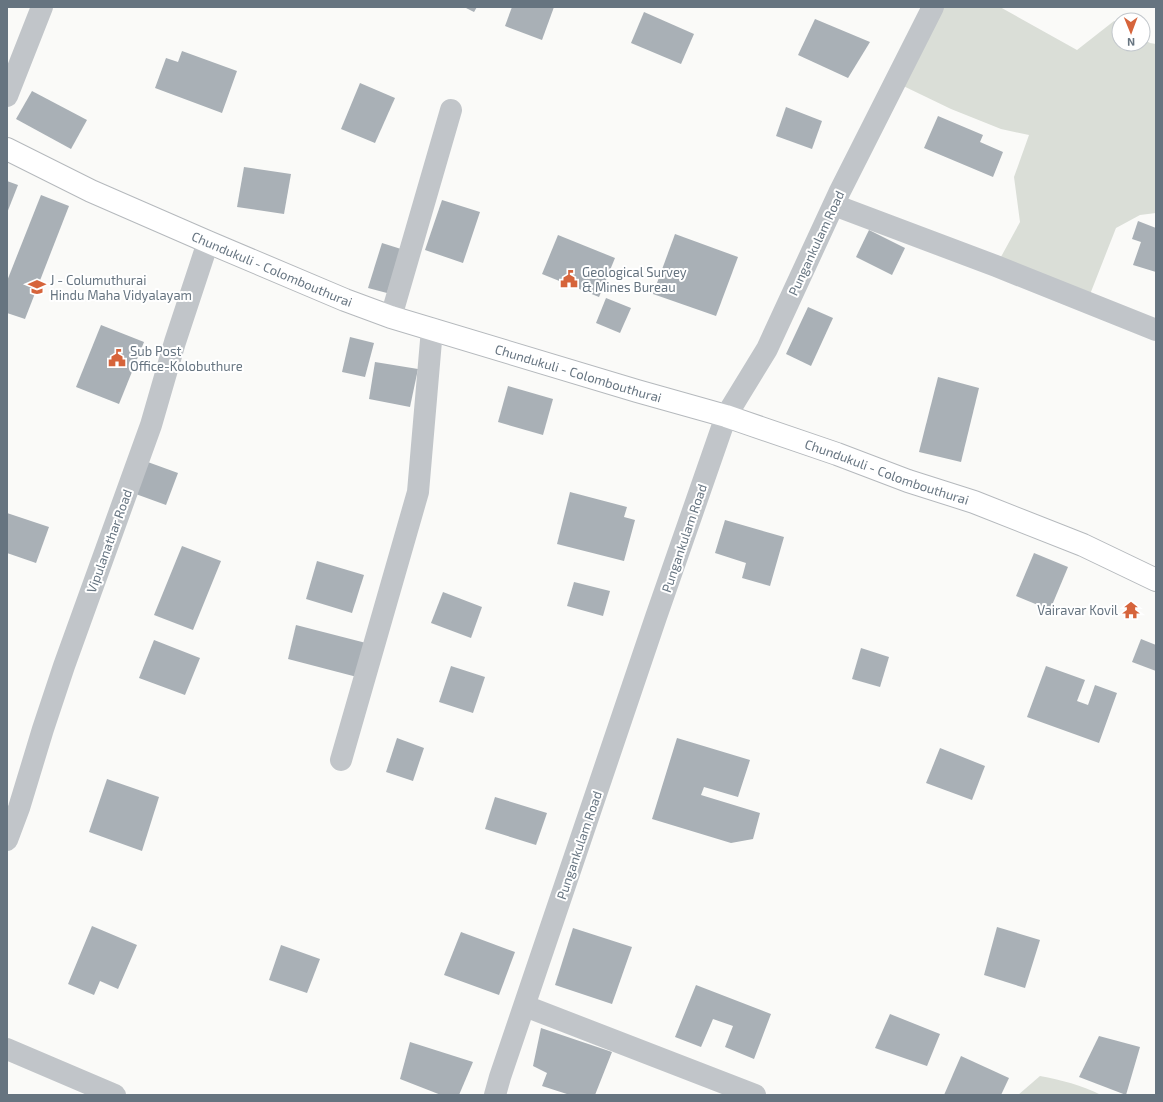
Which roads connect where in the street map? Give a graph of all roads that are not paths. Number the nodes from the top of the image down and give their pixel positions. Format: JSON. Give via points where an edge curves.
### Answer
{"nodes":[{"id":1,"x":42,"y":7,"type":"edge"},
{"id":2,"x":933,"y":7,"type":"edge"},
{"id":3,"x":7,"y":96,"type":"edge"},
{"id":4,"x":451,"y":110,"type":"dead end"},
{"id":5,"x":7,"y":149,"type":"edge"},
{"id":6,"x":834,"y":205,"type":"junction"},
{"id":7,"x":208,"y":242,"type":"junction"},
{"id":8,"x":391,"y":317,"type":"junction"},
{"id":9,"x":432,"y":329,"type":"junction"},
{"id":10,"x":1156,"y":330,"type":"edge"},
{"id":11,"x":726,"y":416,"type":"junction"},
{"id":12,"x":1156,"y":580,"type":"edge"},
{"id":13,"x":341,"y":760,"type":"dead end"},
{"id":14,"x":7,"y":840,"type":"edge"},
{"id":15,"x":525,"y":1006,"type":"junction"},
{"id":16,"x":7,"y":1049,"type":"edge"},
{"id":17,"x":116,"y":1095,"type":"edge"},
{"id":18,"x":495,"y":1095,"type":"edge"},
{"id":19,"x":755,"y":1095,"type":"edge"}],
"edges":[{"from":1,"to":3,"type":"street"},
{"from":2,"to":6,"type":"street","name":"Pungankulam Road"},
{"from":4,"to":8,"type":"street"},
{"from":5,"to":7,"type":"main road","name":"Chundukuli - Colombouthurai","via":[[91,191]]},
{"from":6,"to":10,"type":"street","via":[[1003,268]]},
{"from":6,"to":11,"type":"street","name":"Pungankulam Road","via":[[767,349]]},
{"from":7,"to":8,"type":"main road","name":"Chundukuli - Colombouthurai"},
{"from":7,"to":14,"type":"street","name":"Vipulanathar Road","via":[[151,425],[64,666]]},
{"from":8,"to":9,"type":"main road","name":"Chundukuli - Colombouthurai"},
{"from":9,"to":11,"type":"main road","name":"Chundukuli - Colombouthurai"},
{"from":9,"to":13,"type":"street","via":[[418,492]]},
{"from":11,"to":12,"type":"main road","name":"Chundukuli - Colombouthurai","via":[[974,502],[1083,545]]},
{"from":11,"to":15,"type":"street","name":"Pungankulam Road"},
{"from":15,"to":18,"type":"street","name":"Pungankulam Road"},
{"from":15,"to":19,"type":"street"},
{"from":16,"to":17,"type":"street"}]}
